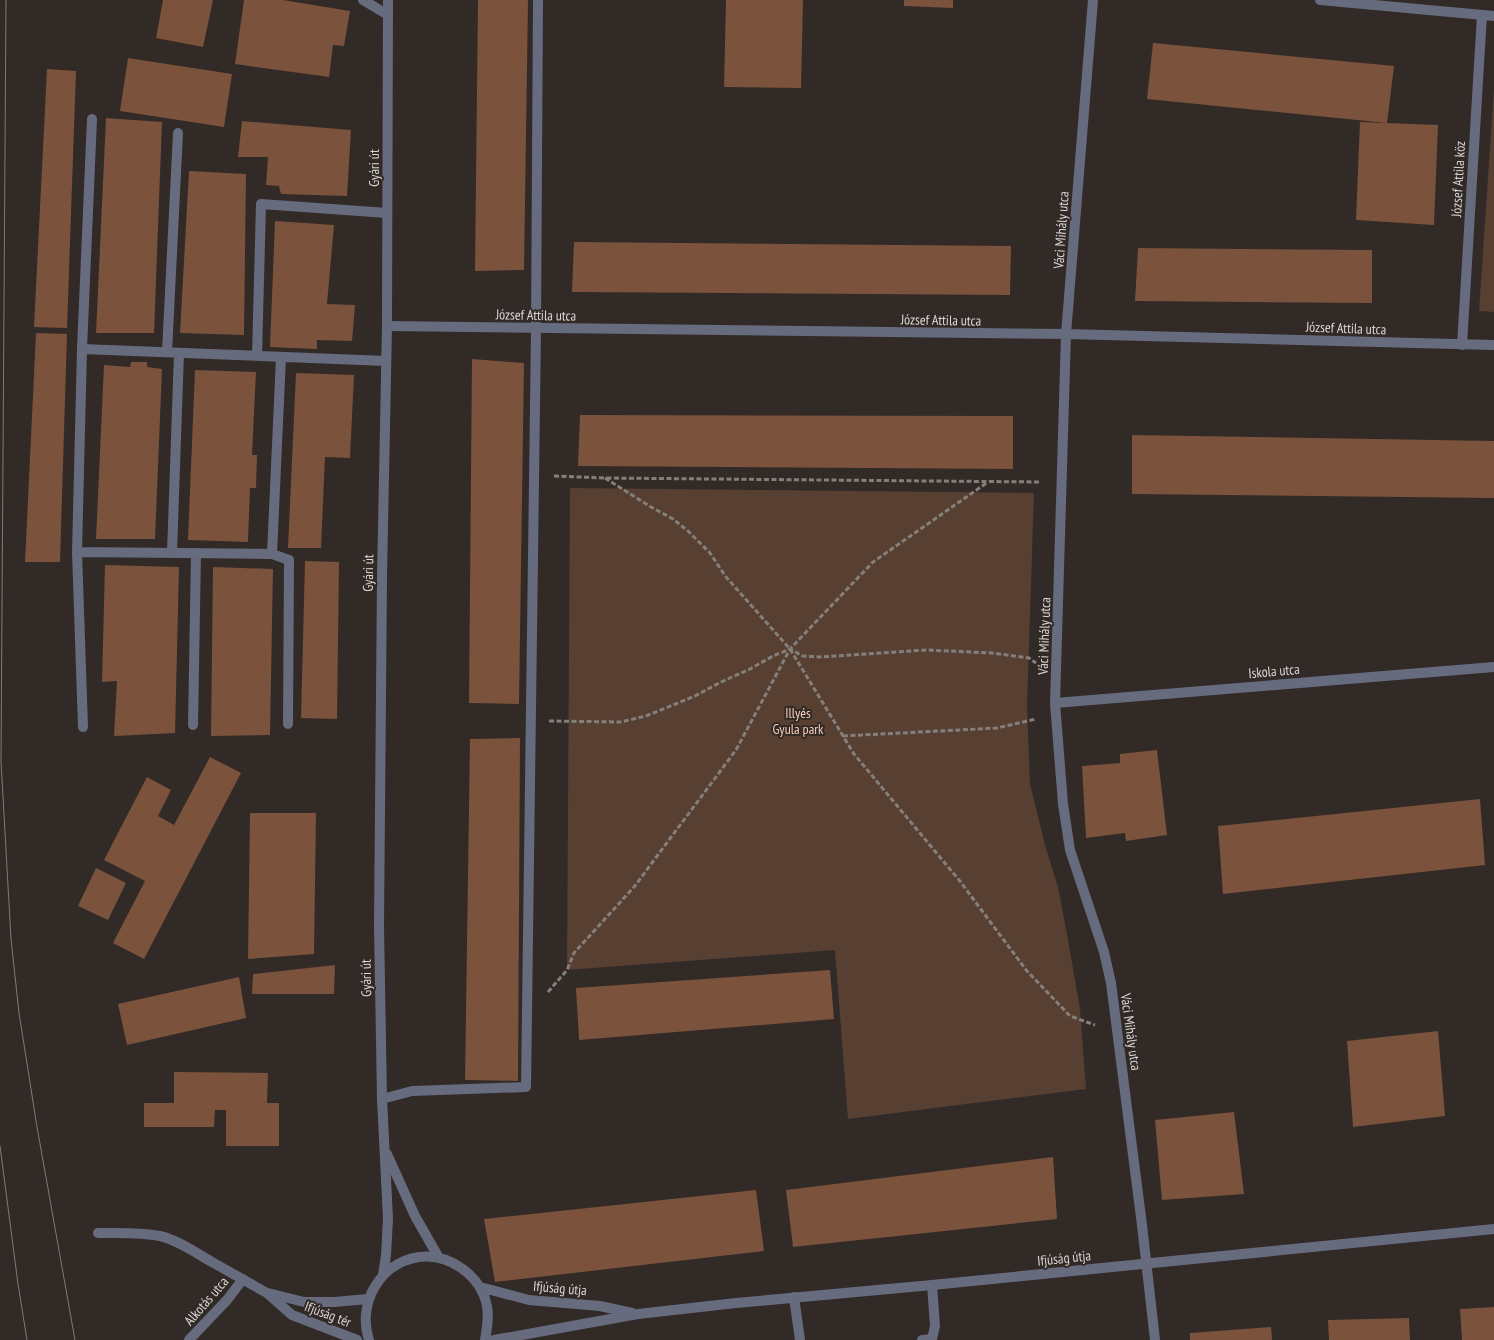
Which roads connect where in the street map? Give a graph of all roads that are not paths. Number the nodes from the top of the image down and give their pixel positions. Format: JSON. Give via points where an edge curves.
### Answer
{"nodes":[{"id":1,"x":363,"y":0,"type":"edge"},
{"id":2,"x":388,"y":0,"type":"edge"},
{"id":3,"x":538,"y":0,"type":"edge"},
{"id":4,"x":1093,"y":0,"type":"edge"},
{"id":5,"x":1320,"y":0,"type":"edge"},
{"id":6,"x":388,"y":15,"type":"junction"},
{"id":7,"x":1482,"y":15,"type":"junction"},
{"id":8,"x":1494,"y":16,"type":"edge"},
{"id":9,"x":92,"y":119,"type":"dead end"},
{"id":10,"x":178,"y":133,"type":"dead end"},
{"id":11,"x":387,"y":214,"type":"junction"},
{"id":12,"x":387,"y":326,"type":"junction"},
{"id":13,"x":536,"y":329,"type":"junction"},
{"id":14,"x":1066,"y":334,"type":"junction"},
{"id":15,"x":1462,"y":345,"type":"junction"},
{"id":16,"x":1494,"y":345,"type":"edge"},
{"id":17,"x":82,"y":349,"type":"junction"},
{"id":18,"x":167,"y":352,"type":"junction"},
{"id":19,"x":179,"y":353,"type":"junction"},
{"id":20,"x":257,"y":356,"type":"junction"},
{"id":21,"x":281,"y":357,"type":"junction"},
{"id":22,"x":386,"y":361,"type":"junction"},
{"id":23,"x":77,"y":552,"type":"junction"},
{"id":24,"x":196,"y":553,"type":"junction"},
{"id":25,"x":172,"y":554,"type":"junction"},
{"id":26,"x":272,"y":554,"type":"junction"},
{"id":27,"x":1494,"y":666,"type":"edge"},
{"id":28,"x":1056,"y":703,"type":"junction"},
{"id":29,"x":288,"y":724,"type":"dead end"},
{"id":30,"x":193,"y":725,"type":"dead end"},
{"id":31,"x":83,"y":727,"type":"dead end"},
{"id":32,"x":382,"y":1099,"type":"junction"},
{"id":33,"x":384,"y":1146,"type":"junction"},
{"id":34,"x":1494,"y":1229,"type":"edge"},
{"id":35,"x":98,"y":1234,"type":"dead end"},
{"id":36,"x":439,"y":1258,"type":"junction"},
{"id":37,"x":1147,"y":1264,"type":"junction"},
{"id":38,"x":383,"y":1275,"type":"junction"},
{"id":39,"x":243,"y":1280,"type":"junction"},
{"id":40,"x":932,"y":1285,"type":"junction"},
{"id":41,"x":480,"y":1287,"type":"junction"},
{"id":42,"x":267,"y":1293,"type":"junction"},
{"id":43,"x":794,"y":1297,"type":"junction"},
{"id":44,"x":368,"y":1299,"type":"junction"},
{"id":45,"x":638,"y":1314,"type":"junction"},
{"id":46,"x":189,"y":1340,"type":"edge"},
{"id":47,"x":358,"y":1340,"type":"edge"},
{"id":48,"x":369,"y":1340,"type":"edge"},
{"id":49,"x":485,"y":1340,"type":"edge"},
{"id":50,"x":494,"y":1340,"type":"edge"},
{"id":51,"x":800,"y":1340,"type":"edge"},
{"id":52,"x":922,"y":1340,"type":"edge"},
{"id":53,"x":1155,"y":1340,"type":"edge"}],
"edges":[{"from":1,"to":6,"type":"street"},
{"from":2,"to":6,"type":"street","name":"Gyári út"},
{"from":3,"to":13,"type":"street"},
{"from":4,"to":14,"type":"street","name":"Váci Mihály utca"},
{"from":5,"to":7,"type":"street"},
{"from":6,"to":11,"type":"street","name":"Gyári út"},
{"from":7,"to":8,"type":"street"},
{"from":7,"to":15,"type":"street","name":"József Attila köz"},
{"from":9,"to":17,"type":"street"},
{"from":10,"to":18,"type":"street"},
{"from":11,"to":12,"type":"street","name":"Gyári út"},
{"from":11,"to":20,"type":"street","via":[[261,204]]},
{"from":12,"to":13,"type":"street","name":"József Attila utca"},
{"from":12,"to":22,"type":"street","name":"Gyári út"},
{"from":13,"to":14,"type":"street","name":"József Attila utca"},
{"from":13,"to":32,"type":"street","via":[[526,1087],[412,1091]]},
{"from":14,"to":15,"type":"street","name":"József Attila utca"},
{"from":14,"to":28,"type":"street","name":"Váci Mihály utca"},
{"from":15,"to":16,"type":"street","name":"József Attila utca"},
{"from":17,"to":18,"type":"street"},
{"from":17,"to":23,"type":"street"},
{"from":18,"to":19,"type":"street"},
{"from":19,"to":20,"type":"street"},
{"from":19,"to":25,"type":"street"},
{"from":20,"to":21,"type":"street"},
{"from":21,"to":22,"type":"street"},
{"from":21,"to":26,"type":"street"},
{"from":22,"to":32,"type":"street","name":"Gyári út","via":[[379,916]]},
{"from":23,"to":25,"type":"street"},
{"from":23,"to":31,"type":"street"},
{"from":24,"to":25,"type":"street"},
{"from":24,"to":26,"type":"street"},
{"from":24,"to":30,"type":"street"},
{"from":26,"to":29,"type":"street","via":[[289,560]]},
{"from":27,"to":28,"type":"street","name":"Iskola utca"},
{"from":28,"to":37,"type":"street","name":"Váci Mihály utca","via":[[1063,804],[1070,850],[1111,983]]},
{"from":32,"to":33,"type":"street","name":"Gyári út"},
{"from":33,"to":36,"type":"street","name":"Gyári út","via":[[415,1216]]},
{"from":33,"to":38,"type":"street","name":"Gyári út","via":[[388,1220]]},
{"from":34,"to":37,"type":"street","name":"Ifjúság útja"},
{"from":35,"to":39,"type":"street","name":"Ifjúság tér","via":[[128,1232],[161,1236]]},
{"from":36,"to":38,"type":"street","via":[[412,1259],[399,1263]]},
{"from":36,"to":41,"type":"street","via":[[456,1264]]},
{"from":37,"to":40,"type":"street","name":"Ifjúság útja"},
{"from":37,"to":53,"type":"street","name":"Váci Mihály utca"},
{"from":38,"to":44,"type":"street"},
{"from":39,"to":42,"type":"street","name":"Ifjúság tér"},
{"from":39,"to":46,"type":"street","name":"Alkotás utca"},
{"from":40,"to":43,"type":"street","name":"Ifjúság útja"},
{"from":40,"to":52,"type":"street","via":[[935,1326],[932,1339]]},
{"from":41,"to":45,"type":"street","name":"Ifjúság útja","via":[[529,1300],[600,1306]]},
{"from":41,"to":49,"type":"street","via":[[487,1305]]},
{"from":42,"to":44,"type":"street","name":"Ifjúság tér","via":[[304,1302]]},
{"from":42,"to":47,"type":"street","name":"Ifjúság tér","via":[[292,1315]]},
{"from":43,"to":45,"type":"street","name":"Ifjúság útja"},
{"from":43,"to":51,"type":"street"},
{"from":44,"to":48,"type":"street","via":[[365,1314]]},
{"from":45,"to":50,"type":"street","name":"Ifjúság útja"}]}
